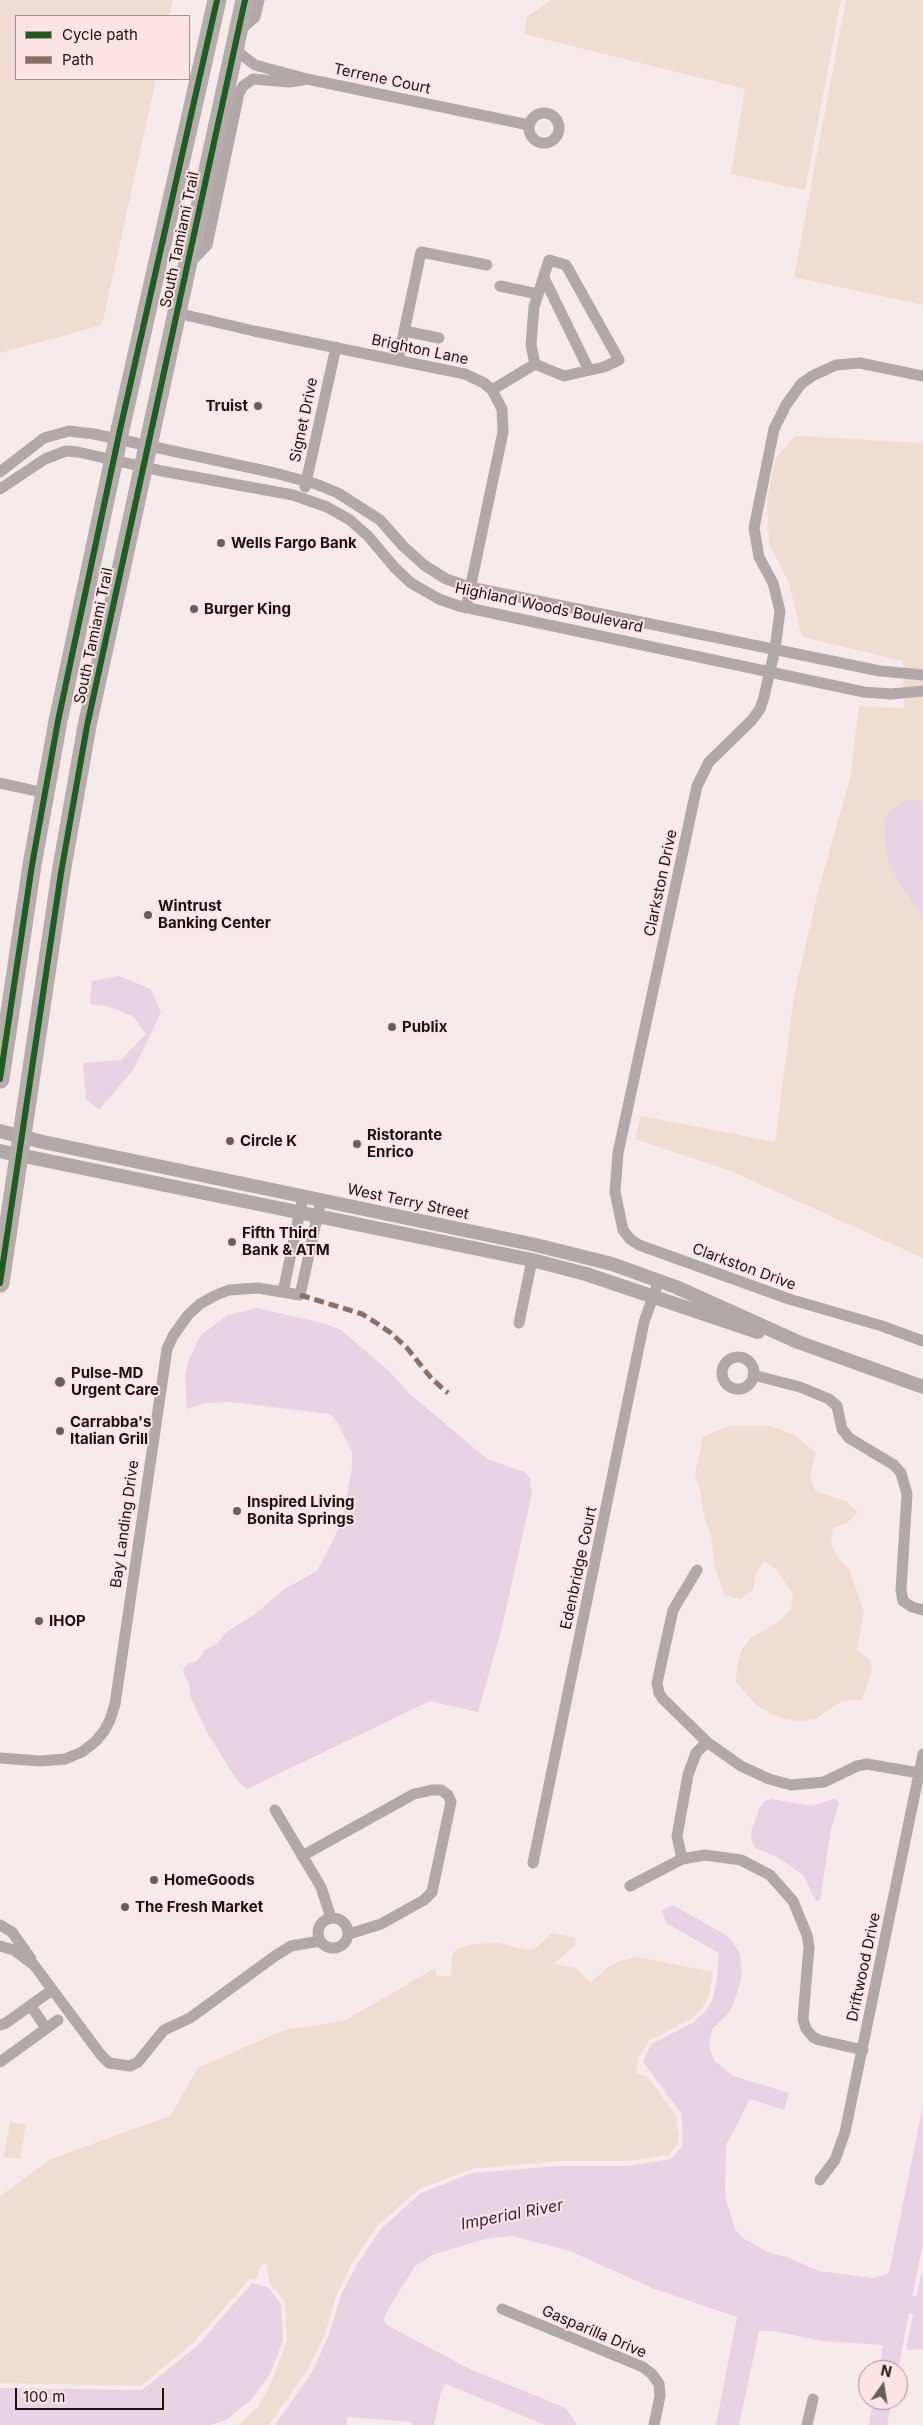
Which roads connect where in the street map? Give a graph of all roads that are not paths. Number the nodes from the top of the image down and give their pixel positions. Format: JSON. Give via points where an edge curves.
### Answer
{"nodes":[{"id":1,"x":217,"y":0,"type":"edge"},
{"id":2,"x":245,"y":0,"type":"edge"},
{"id":3,"x":258,"y":0,"type":"edge"},
{"id":4,"x":236,"y":40,"type":"junction"},
{"id":5,"x":307,"y":79,"type":"junction"},
{"id":6,"x":529,"y":125,"type":"dead end"},
{"id":7,"x":188,"y":265,"type":"junction"},
{"id":8,"x":488,"y":265,"type":"dead end"},
{"id":9,"x":544,"y":278,"type":"junction"},
{"id":10,"x":500,"y":286,"type":"dead end"},
{"id":11,"x":538,"y":294,"type":"junction"},
{"id":12,"x":178,"y":313,"type":"junction"},
{"id":13,"x":404,"y":331,"type":"junction"},
{"id":14,"x":439,"y":338,"type":"dead end"},
{"id":15,"x":336,"y":347,"type":"junction"},
{"id":16,"x":398,"y":360,"type":"junction"},
{"id":17,"x":535,"y":364,"type":"junction"},
{"id":18,"x":589,"y":370,"type":"junction"},
{"id":19,"x":923,"y":376,"type":"edge"},
{"id":20,"x":492,"y":390,"type":"junction"},
{"id":21,"x":118,"y":440,"type":"junction"},
{"id":22,"x":148,"y":447,"type":"junction"},
{"id":23,"x":114,"y":461,"type":"junction"},
{"id":24,"x":143,"y":467,"type":"junction"},
{"id":25,"x":0,"y":472,"type":"edge"},
{"id":26,"x":306,"y":481,"type":"junction"},
{"id":27,"x":0,"y":489,"type":"edge"},
{"id":28,"x":303,"y":498,"type":"junction"},
{"id":29,"x":470,"y":587,"type":"junction"},
{"id":30,"x":466,"y":608,"type":"junction"},
{"id":31,"x":775,"y":649,"type":"junction"},
{"id":32,"x":769,"y":672,"type":"junction"},
{"id":33,"x":923,"y":675,"type":"edge"},
{"id":34,"x":923,"y":692,"type":"edge"},
{"id":35,"x":0,"y":783,"type":"edge"},
{"id":36,"x":45,"y":793,"type":"junction"},
{"id":37,"x":0,"y":1079,"type":"edge"},
{"id":38,"x":0,"y":1131,"type":"edge"},
{"id":39,"x":22,"y":1136,"type":"junction"},
{"id":40,"x":0,"y":1152,"type":"edge"},
{"id":41,"x":19,"y":1155,"type":"junction"},
{"id":42,"x":303,"y":1196,"type":"junction"},
{"id":43,"x":321,"y":1200,"type":"junction"},
{"id":44,"x":300,"y":1214,"type":"junction"},
{"id":45,"x":317,"y":1217,"type":"junction"},
{"id":46,"x":532,"y":1260,"type":"junction"},
{"id":47,"x":658,"y":1280,"type":"junction"},
{"id":48,"x":0,"y":1283,"type":"edge"},
{"id":49,"x":284,"y":1292,"type":"junction"},
{"id":50,"x":653,"y":1296,"type":"junction"},
{"id":51,"x":519,"y":1324,"type":"dead end"},
{"id":52,"x":923,"y":1341,"type":"edge"},
{"id":53,"x":798,"y":1342,"type":"junction"},
{"id":54,"x":753,"y":1375,"type":"dead end"},
{"id":55,"x":923,"y":1387,"type":"edge"},
{"id":56,"x":697,"y":1570,"type":"dead end"},
{"id":57,"x":923,"y":1610,"type":"edge"},
{"id":58,"x":707,"y":1742,"type":"junction"},
{"id":59,"x":923,"y":1754,"type":"edge"},
{"id":60,"x":0,"y":1758,"type":"edge"},
{"id":61,"x":919,"y":1773,"type":"junction"},
{"id":62,"x":275,"y":1810,"type":"dead end"},
{"id":63,"x":302,"y":1856,"type":"junction"},
{"id":64,"x":682,"y":1858,"type":"junction"},
{"id":65,"x":534,"y":1863,"type":"dead end"},
{"id":66,"x":630,"y":1886,"type":"dead end"},
{"id":67,"x":332,"y":1918,"type":"junction"},
{"id":68,"x":0,"y":1925,"type":"edge"},
{"id":69,"x":349,"y":1934,"type":"junction"},
{"id":70,"x":320,"y":1940,"type":"junction"},
{"id":71,"x":0,"y":1946,"type":"edge"},
{"id":72,"x":34,"y":1965,"type":"junction"},
{"id":73,"x":52,"y":1990,"type":"junction"},
{"id":74,"x":31,"y":2006,"type":"junction"},
{"id":75,"x":58,"y":2020,"type":"dead end"},
{"id":76,"x":0,"y":2025,"type":"edge"},
{"id":77,"x":46,"y":2028,"type":"junction"},
{"id":78,"x":863,"y":2050,"type":"junction"},
{"id":79,"x":0,"y":2062,"type":"edge"},
{"id":80,"x":820,"y":2180,"type":"dead end"},
{"id":81,"x":502,"y":2309,"type":"dead end"},
{"id":82,"x":813,"y":2399,"type":"dead end"},
{"id":83,"x":654,"y":2425,"type":"edge"},
{"id":84,"x":807,"y":2425,"type":"edge"}],
"edges":[{"from":1,"to":21,"type":"main road","name":"South Tamiami Trail"},
{"from":2,"to":4,"type":"main road","name":"South Tamiami Trail"},
{"from":3,"to":4,"type":"street","via":[[255,17]]},
{"from":4,"to":5,"type":"street","name":"Terrene Court","via":[[255,65]]},
{"from":4,"to":7,"type":"main road","name":"South Tamiami Trail"},
{"from":5,"to":6,"type":"street","name":"Terrene Court"},
{"from":5,"to":7,"type":"street","via":[[289,82],[252,78],[242,86],[207,245]]},
{"from":7,"to":12,"type":"main road","name":"South Tamiami Trail"},
{"from":8,"to":13,"type":"street","via":[[421,252]]},
{"from":9,"to":11,"type":"street"},
{"from":9,"to":18,"type":"street"},
{"from":9,"to":18,"type":"street","via":[[549,260],[566,265],[619,360]]},
{"from":10,"to":11,"type":"street"},
{"from":11,"to":17,"type":"street","via":[[531,345]]},
{"from":12,"to":15,"type":"street","name":"Brighton Lane"},
{"from":12,"to":22,"type":"main road","name":"South Tamiami Trail"},
{"from":13,"to":14,"type":"street"},
{"from":13,"to":16,"type":"street"},
{"from":15,"to":16,"type":"street","name":"Brighton Lane"},
{"from":15,"to":26,"type":"street","name":"Signet Drive"},
{"from":16,"to":20,"type":"street","name":"Brighton Lane","via":[[470,376]]},
{"from":17,"to":18,"type":"street","via":[[564,376]]},
{"from":17,"to":20,"type":"street"},
{"from":19,"to":31,"type":"street","name":"Clarkston Drive","via":[[860,363],[836,364],[802,384],[782,411],[770,442],[754,528],[759,557],[773,582],[780,611]]},
{"from":20,"to":29,"type":"street","via":[[502,409],[504,432]]},
{"from":21,"to":22,"type":"street","name":"Highland Woods Boulevard"},
{"from":21,"to":23,"type":"main road","name":"South Tamiami Trail"},
{"from":21,"to":25,"type":"street","name":"Highland Woods Boulevard","via":[[82,432],[56,433],[44,438]]},
{"from":22,"to":24,"type":"main road","name":"South Tamiami Trail"},
{"from":22,"to":26,"type":"street","name":"Highland Woods Boulevard"},
{"from":23,"to":24,"type":"street","name":"Highland Woods Boulevard"},
{"from":23,"to":27,"type":"street","name":"Highland Woods Boulevard","via":[[78,452],[55,454]]},
{"from":23,"to":36,"type":"main road","name":"South Tamiami Trail","via":[[72,650]]},
{"from":24,"to":28,"type":"street","name":"Highland Woods Boulevard"},
{"from":24,"to":39,"type":"main road","name":"South Tamiami Trail","via":[[74,798]]},
{"from":26,"to":28,"type":"street","name":"Signet Drive"},
{"from":26,"to":29,"type":"street","name":"Highland Woods Boulevard","via":[[338,492],[369,511],[391,529],[403,546],[424,565],[446,579]]},
{"from":28,"to":30,"type":"street","name":"Highland Woods Boulevard","via":[[350,520],[394,568],[420,589]]},
{"from":29,"to":30,"type":"street"},
{"from":29,"to":31,"type":"street","name":"Highland Woods Boulevard"},
{"from":30,"to":32,"type":"street","name":"Highland Woods Boulevard"},
{"from":31,"to":32,"type":"street","name":"Clarkston Drive"},
{"from":31,"to":33,"type":"street","name":"Highland Woods Boulevard","via":[[880,671]]},
{"from":32,"to":34,"type":"street","name":"Highland Woods Boulevard","via":[[871,693]]},
{"from":32,"to":52,"type":"street","name":"Clarkston Drive","via":[[760,710],[709,762],[697,786],[618,1153],[615,1192],[619,1219],[623,1230],[639,1245],[789,1300]]},
{"from":35,"to":36,"type":"street"},
{"from":36,"to":37,"type":"main road","name":"South Tamiami Trail"},
{"from":38,"to":39,"type":"street","name":"West Terry Street"},
{"from":39,"to":41,"type":"main road","name":"South Tamiami Trail"},
{"from":39,"to":42,"type":"street","name":"West Terry Street"},
{"from":40,"to":41,"type":"street","name":"West Terry Street"},
{"from":41,"to":44,"type":"street","name":"West Terry Street"},
{"from":41,"to":48,"type":"main road","name":"South Tamiami Trail"},
{"from":42,"to":43,"type":"street","name":"West Terry Street"},
{"from":42,"to":44,"type":"street"},
{"from":43,"to":45,"type":"street","name":"Bay Landing Drive"},
{"from":43,"to":47,"type":"street","name":"West Terry Street","via":[[536,1245],[612,1264]]},
{"from":44,"to":45,"type":"street","name":"West Terry Street"},
{"from":44,"to":49,"type":"street"},
{"from":45,"to":46,"type":"street","name":"West Terry Street"},
{"from":45,"to":49,"type":"street","name":"Bay Landing Drive","via":[[300,1296]]},
{"from":46,"to":50,"type":"street","name":"West Terry Street"},
{"from":46,"to":51,"type":"street"},
{"from":47,"to":50,"type":"street","name":"Edenbridge Court"},
{"from":47,"to":53,"type":"street","name":"West Terry Street"},
{"from":49,"to":60,"type":"street","name":"Bay Landing Drive","via":[[252,1288],[229,1290],[214,1296],[188,1315],[167,1349],[114,1704],[104,1731],[82,1752],[65,1759]]},
{"from":50,"to":53,"type":"street","name":"West Terry Street","via":[[770,1336]]},
{"from":50,"to":65,"type":"street","name":"Edenbridge Court","via":[[644,1322]]},
{"from":53,"to":55,"type":"street","name":"West Terry Street"},
{"from":54,"to":57,"type":"street","via":[[829,1398],[838,1406],[842,1428],[848,1438],[894,1465],[901,1473],[907,1494],[901,1590],[903,1601]]},
{"from":56,"to":58,"type":"street","via":[[673,1610],[657,1683],[663,1699]]},
{"from":58,"to":61,"type":"street","via":[[741,1766],[791,1785],[824,1782],[867,1764]]},
{"from":58,"to":64,"type":"street","via":[[696,1753],[688,1774],[677,1836]]},
{"from":59,"to":61,"type":"street","name":"Driftwood Drive"},
{"from":61,"to":78,"type":"street","name":"Driftwood Drive"},
{"from":62,"to":63,"type":"street"},
{"from":63,"to":67,"type":"street","via":[[321,1887]]},
{"from":63,"to":69,"type":"street","via":[[414,1794],[441,1790],[448,1795],[451,1802],[432,1892],[424,1900],[381,1924]]},
{"from":64,"to":66,"type":"street"},
{"from":64,"to":78,"type":"street","via":[[729,1857],[752,1864],[779,1883],[800,1912],[807,1935],[809,1947],[803,2019],[806,2029],[819,2040]]},
{"from":67,"to":69,"type":"street","via":[[344,1922]]},
{"from":67,"to":70,"type":"street","via":[[320,1926]]},
{"from":68,"to":72,"type":"street","via":[[12,1932]]},
{"from":69,"to":70,"type":"street","via":[[346,1942],[337,1948],[328,1948]]},
{"from":70,"to":73,"type":"street","via":[[291,1946],[275,1956],[190,2018],[164,2030],[138,2062],[130,2066],[109,2062],[101,2055]]},
{"from":71,"to":72,"type":"street","via":[[14,1950]]},
{"from":72,"to":73,"type":"street"},
{"from":73,"to":74,"type":"street"},
{"from":74,"to":76,"type":"street"},
{"from":74,"to":77,"type":"street"},
{"from":75,"to":77,"type":"street"},
{"from":77,"to":79,"type":"street"},
{"from":78,"to":80,"type":"street","name":"Driftwood Drive","via":[[840,2149]]},
{"from":81,"to":83,"type":"street","name":"Gasparilla Drive","via":[[643,2367],[659,2384]]},
{"from":82,"to":84,"type":"street"}]}
